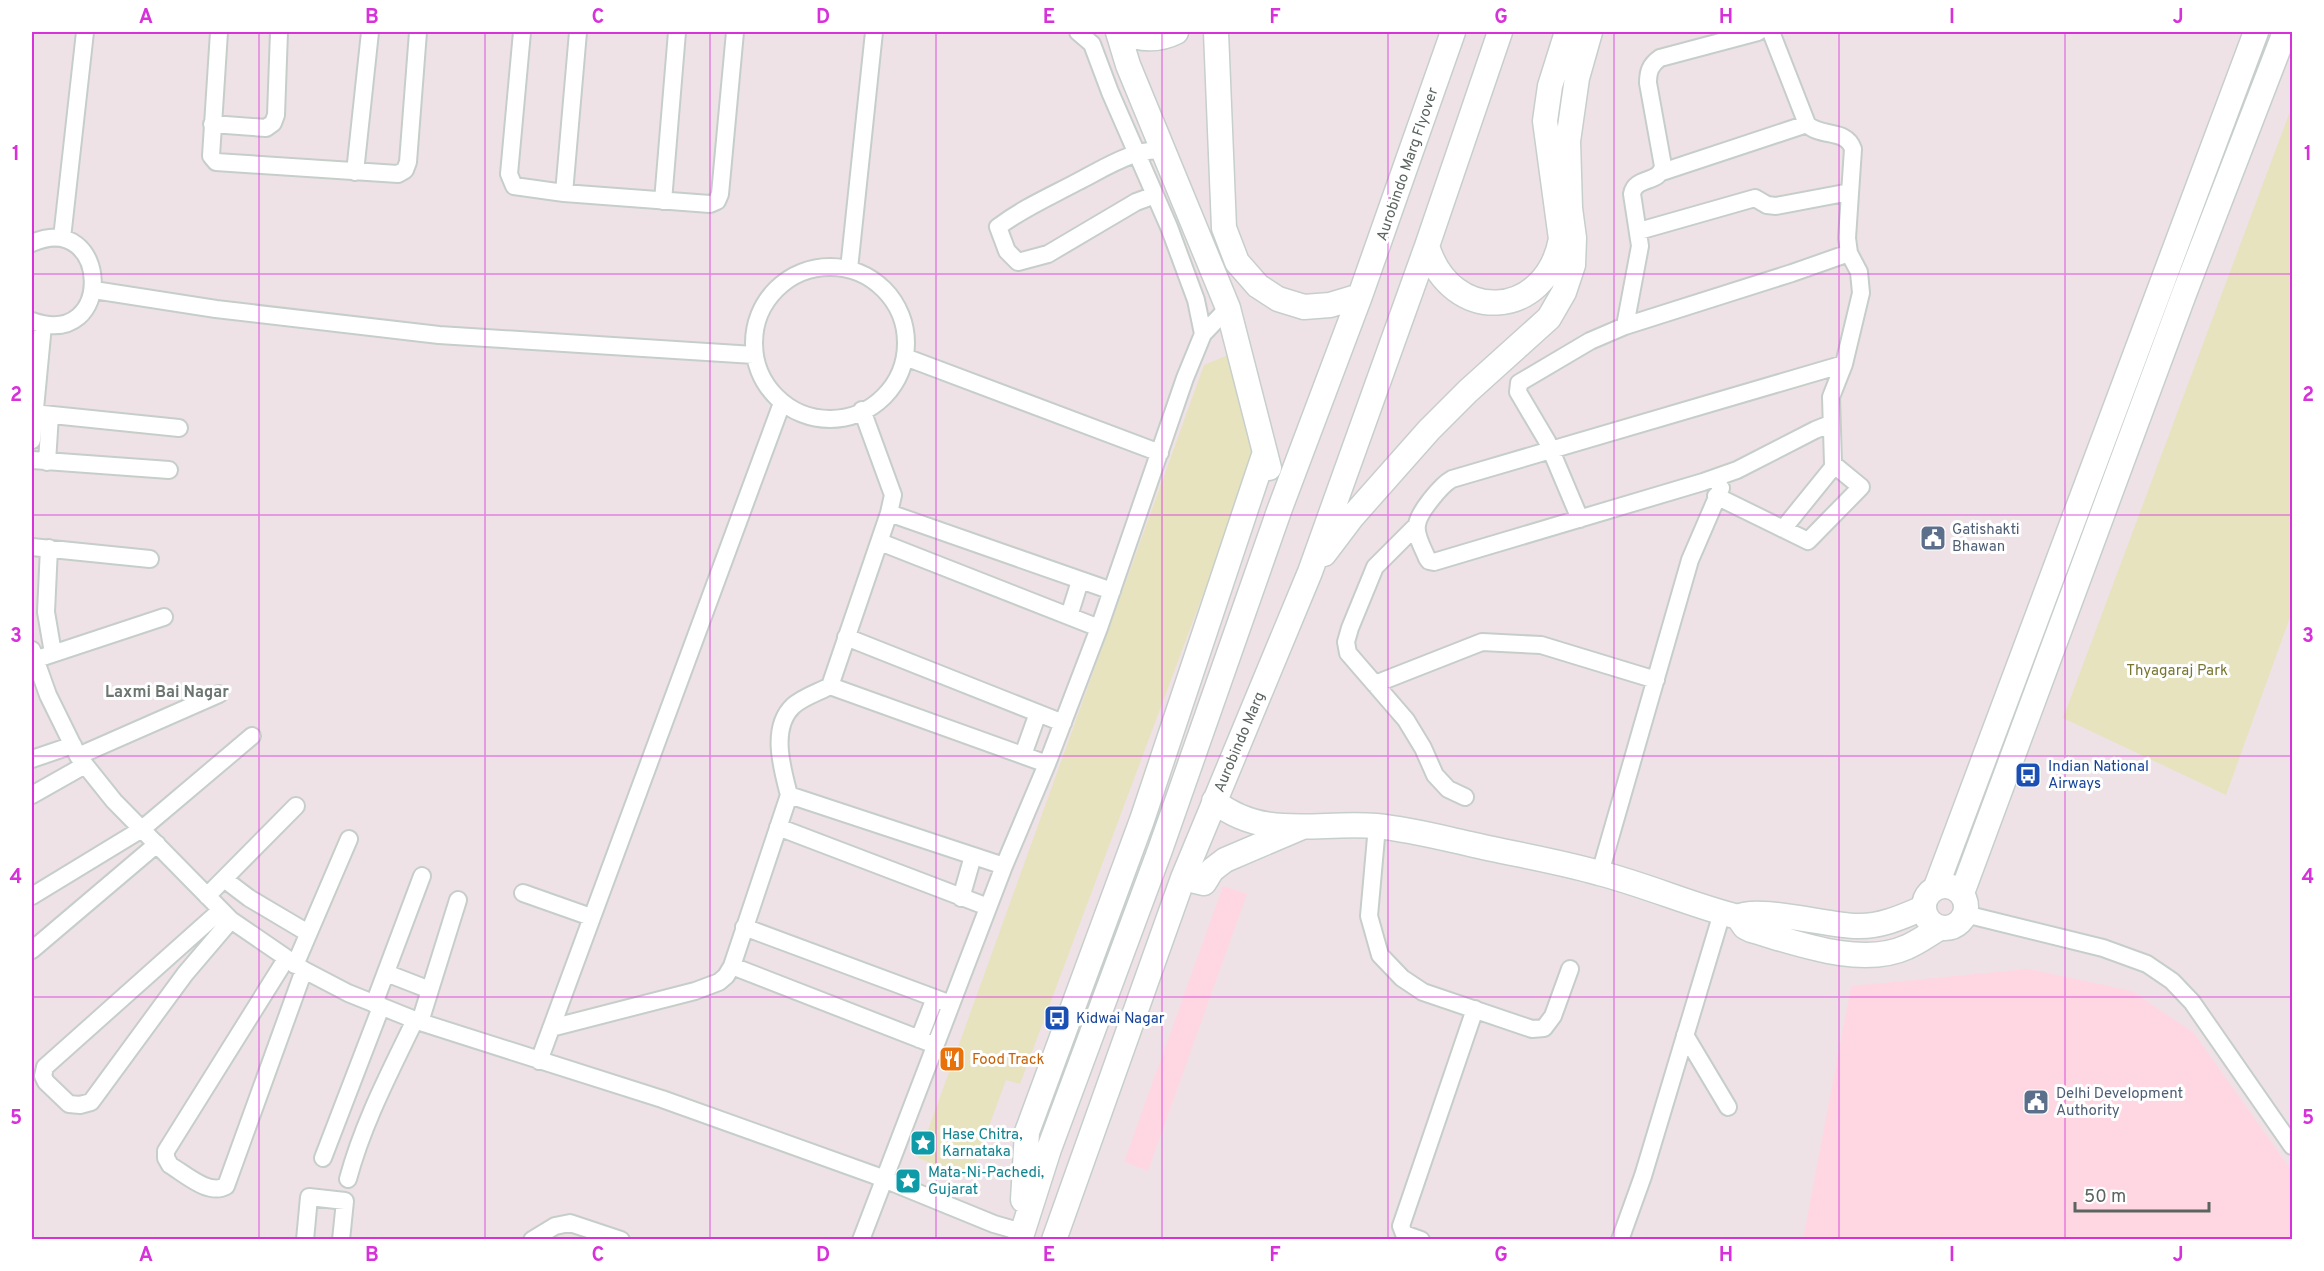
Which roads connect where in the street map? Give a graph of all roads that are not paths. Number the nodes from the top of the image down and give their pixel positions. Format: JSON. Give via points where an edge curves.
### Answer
{"nodes":[{"id":1,"x":85,"y":32,"type":"edge"},
{"id":2,"x":219,"y":32,"type":"edge"},
{"id":3,"x":279,"y":32,"type":"edge"},
{"id":4,"x":370,"y":32,"type":"edge"},
{"id":5,"x":418,"y":32,"type":"edge"},
{"id":6,"x":522,"y":32,"type":"edge"},
{"id":7,"x":578,"y":32,"type":"edge"},
{"id":8,"x":677,"y":32,"type":"edge"},
{"id":9,"x":735,"y":32,"type":"edge"},
{"id":10,"x":874,"y":32,"type":"edge"},
{"id":11,"x":1078,"y":32,"type":"edge"},
{"id":12,"x":1119,"y":32,"type":"edge"},
{"id":13,"x":1176,"y":32,"type":"edge"},
{"id":14,"x":1216,"y":32,"type":"edge"},
{"id":15,"x":1453,"y":32,"type":"edge"},
{"id":16,"x":1500,"y":32,"type":"edge"},
{"id":17,"x":1567,"y":32,"type":"edge"},
{"id":18,"x":1590,"y":32,"type":"edge"},
{"id":19,"x":1758,"y":32,"type":"edge"},
{"id":20,"x":1771,"y":32,"type":"edge"},
{"id":21,"x":2256,"y":32,"type":"edge"},
{"id":22,"x":2285,"y":32,"type":"edge"},
{"id":23,"x":212,"y":124,"type":"junction"},
{"id":24,"x":1806,"y":124,"type":"junction"},
{"id":25,"x":1166,"y":152,"type":"junction"},
{"id":26,"x":1138,"y":155,"type":"junction"},
{"id":27,"x":355,"y":172,"type":"junction"},
{"id":28,"x":1662,"y":172,"type":"junction"},
{"id":29,"x":1221,"y":182,"type":"junction"},
{"id":30,"x":1850,"y":192,"type":"junction"},
{"id":31,"x":564,"y":193,"type":"junction"},
{"id":32,"x":1155,"y":195,"type":"junction"},
{"id":33,"x":1184,"y":195,"type":"junction"},
{"id":34,"x":663,"y":201,"type":"junction"},
{"id":35,"x":1639,"y":231,"type":"junction"},
{"id":36,"x":62,"y":238,"type":"junction"},
{"id":37,"x":32,"y":243,"type":"edge"},
{"id":38,"x":1427,"y":246,"type":"junction"},
{"id":39,"x":1850,"y":253,"type":"junction"},
{"id":40,"x":849,"y":269,"type":"junction"},
{"id":41,"x":94,"y":290,"type":"junction"},
{"id":42,"x":1360,"y":296,"type":"junction"},
{"id":43,"x":1228,"y":308,"type":"junction"},
{"id":44,"x":37,"y":323,"type":"edge"},
{"id":45,"x":1625,"y":326,"type":"junction"},
{"id":46,"x":1203,"y":334,"type":"junction"},
{"id":47,"x":2137,"y":350,"type":"junction"},
{"id":48,"x":754,"y":355,"type":"junction"},
{"id":49,"x":904,"y":357,"type":"junction"},
{"id":50,"x":2160,"y":359,"type":"junction"},
{"id":51,"x":1844,"y":364,"type":"junction"},
{"id":52,"x":782,"y":403,"type":"junction"},
{"id":53,"x":862,"y":410,"type":"junction"},
{"id":54,"x":50,"y":415,"type":"junction"},
{"id":55,"x":32,"y":417,"type":"edge"},
{"id":56,"x":1830,"y":424,"type":"junction"},
{"id":57,"x":179,"y":428,"type":"dead end"},
{"id":58,"x":32,"y":440,"type":"edge"},
{"id":59,"x":1551,"y":449,"type":"junction"},
{"id":60,"x":1265,"y":452,"type":"junction"},
{"id":61,"x":1160,"y":453,"type":"junction"},
{"id":62,"x":39,"y":461,"type":"edge"},
{"id":63,"x":1833,"y":464,"type":"junction"},
{"id":64,"x":169,"y":470,"type":"dead end"},
{"id":65,"x":1737,"y":470,"type":"junction"},
{"id":66,"x":1716,"y":495,"type":"junction"},
{"id":67,"x":1279,"y":511,"type":"junction"},
{"id":68,"x":890,"y":513,"type":"junction"},
{"id":69,"x":1580,"y":519,"type":"junction"},
{"id":70,"x":1416,"y":526,"type":"junction"},
{"id":71,"x":1783,"y":529,"type":"junction"},
{"id":72,"x":880,"y":542,"type":"junction"},
{"id":73,"x":32,"y":547,"type":"edge"},
{"id":74,"x":49,"y":548,"type":"junction"},
{"id":75,"x":150,"y":559,"type":"dead end"},
{"id":76,"x":1310,"y":572,"type":"junction"},
{"id":77,"x":1080,"y":581,"type":"junction"},
{"id":78,"x":1112,"y":591,"type":"junction"},
{"id":79,"x":1069,"y":616,"type":"junction"},
{"id":80,"x":164,"y":617,"type":"dead end"},
{"id":81,"x":1099,"y":628,"type":"junction"},
{"id":82,"x":846,"y":637,"type":"junction"},
{"id":83,"x":53,"y":653,"type":"junction"},
{"id":84,"x":34,"y":663,"type":"edge"},
{"id":85,"x":1656,"y":681,"type":"junction"},
{"id":86,"x":1375,"y":684,"type":"junction"},
{"id":87,"x":830,"y":686,"type":"junction"},
{"id":88,"x":219,"y":694,"type":"dead end"},
{"id":89,"x":1038,"y":713,"type":"junction"},
{"id":90,"x":1063,"y":723,"type":"junction"},
{"id":91,"x":252,"y":736,"type":"dead end"},
{"id":92,"x":82,"y":754,"type":"junction"},
{"id":93,"x":1023,"y":755,"type":"junction"},
{"id":94,"x":32,"y":759,"type":"edge"},
{"id":95,"x":1047,"y":764,"type":"junction"},
{"id":96,"x":32,"y":795,"type":"edge"},
{"id":97,"x":789,"y":795,"type":"junction"},
{"id":98,"x":1465,"y":797,"type":"dead end"},
{"id":99,"x":1214,"y":801,"type":"junction"},
{"id":100,"x":296,"y":807,"type":"dead end"},
{"id":101,"x":146,"y":826,"type":"junction"},
{"id":102,"x":1377,"y":826,"type":"junction"},
{"id":103,"x":778,"y":827,"type":"junction"},
{"id":104,"x":1300,"y":828,"type":"junction"},
{"id":105,"x":349,"y":839,"type":"dead end"},
{"id":106,"x":1134,"y":840,"type":"junction"},
{"id":107,"x":157,"y":844,"type":"junction"},
{"id":108,"x":1160,"y":850,"type":"junction"},
{"id":109,"x":973,"y":856,"type":"junction"},
{"id":110,"x":1004,"y":866,"type":"junction"},
{"id":111,"x":1600,"y":873,"type":"junction"},
{"id":112,"x":422,"y":876,"type":"dead end"},
{"id":113,"x":224,"y":879,"type":"junction"},
{"id":114,"x":1194,"y":881,"type":"junction"},
{"id":115,"x":1936,"y":887,"type":"junction"},
{"id":116,"x":523,"y":893,"type":"dead end"},
{"id":117,"x":32,"y":896,"type":"edge"},
{"id":118,"x":207,"y":896,"type":"junction"},
{"id":119,"x":961,"y":898,"type":"junction"},
{"id":120,"x":458,"y":900,"type":"dead end"},
{"id":121,"x":1964,"y":903,"type":"junction"},
{"id":122,"x":988,"y":907,"type":"junction"},
{"id":123,"x":1923,"y":908,"type":"junction"},
{"id":124,"x":226,"y":915,"type":"junction"},
{"id":125,"x":1730,"y":915,"type":"junction"},
{"id":126,"x":591,"y":917,"type":"junction"},
{"id":127,"x":744,"y":927,"type":"junction"},
{"id":128,"x":1940,"y":928,"type":"junction"},
{"id":129,"x":308,"y":933,"type":"junction"},
{"id":130,"x":32,"y":950,"type":"edge"},
{"id":131,"x":295,"y":965,"type":"junction"},
{"id":132,"x":732,"y":966,"type":"junction"},
{"id":133,"x":1570,"y":969,"type":"dead end"},
{"id":134,"x":386,"y":974,"type":"junction"},
{"id":135,"x":430,"y":990,"type":"junction"},
{"id":136,"x":943,"y":1001,"type":"junction"},
{"id":137,"x":378,"y":1005,"type":"junction"},
{"id":138,"x":1475,"y":1009,"type":"junction"},
{"id":139,"x":417,"y":1021,"type":"junction"},
{"id":140,"x":551,"y":1028,"type":"junction"},
{"id":141,"x":1685,"y":1035,"type":"junction"},
{"id":142,"x":927,"y":1042,"type":"junction"},
{"id":143,"x":539,"y":1061,"type":"junction"},
{"id":144,"x":37,"y":1078,"type":"edge"},
{"id":145,"x":1728,"y":1107,"type":"dead end"},
{"id":146,"x":2292,"y":1146,"type":"edge"},
{"id":147,"x":323,"y":1158,"type":"dead end"},
{"id":148,"x":348,"y":1179,"type":"dead end"},
{"id":149,"x":884,"y":1179,"type":"junction"},
{"id":150,"x":992,"y":1232,"type":"edge"},
{"id":151,"x":1021,"y":1236,"type":"edge"},
{"id":152,"x":305,"y":1239,"type":"edge"},
{"id":153,"x":341,"y":1239,"type":"edge"},
{"id":154,"x":532,"y":1239,"type":"edge"},
{"id":155,"x":621,"y":1239,"type":"edge"},
{"id":156,"x":861,"y":1239,"type":"edge"},
{"id":157,"x":1054,"y":1239,"type":"edge"},
{"id":158,"x":1421,"y":1239,"type":"edge"},
{"id":159,"x":1620,"y":1239,"type":"edge"}],
"edges":[{"from":1,"to":36,"type":"street"},
{"from":2,"to":23,"type":"street"},
{"from":3,"to":23,"type":"street","via":[[273,123],[266,128]]},
{"from":4,"to":27,"type":"street"},
{"from":5,"to":27,"type":"street","via":[[405,170],[398,174]]},
{"from":6,"to":31,"type":"street","via":[[509,174],[514,186]]},
{"from":7,"to":31,"type":"street"},
{"from":8,"to":34,"type":"street"},
{"from":9,"to":34,"type":"street","via":[[720,194],[710,204]]},
{"from":10,"to":40,"type":"street"},
{"from":11,"to":26,"type":"street","via":[[1092,44]]},
{"from":12,"to":13,"type":"main road","via":[[1150,39]]},
{"from":12,"to":25,"type":"main road","via":[[1128,65]]},
{"from":14,"to":29,"type":"main road"},
{"from":15,"to":42,"type":"main road","name":"Aurobindo Marg Flyover"},
{"from":16,"to":38,"type":"main road"},
{"from":17,"to":38,"type":"main road","via":[[1550,86],[1545,121],[1562,239],[1550,272],[1523,296],[1488,302],[1463,294],[1442,278]]},
{"from":18,"to":76,"type":"main road","via":[[1577,78],[1568,141],[1574,238],[1573,265],[1564,292],[1549,318],[1429,430],[1352,517]]},
{"from":19,"to":28,"type":"street","via":[[1660,58],[1652,64],[1648,83]]},
{"from":20,"to":24,"type":"street"},
{"from":21,"to":47,"type":"main road"},
{"from":22,"to":50,"type":"main road"},
{"from":23,"to":27,"type":"street","via":[[211,156],[216,162]]},
{"from":24,"to":28,"type":"street"},
{"from":24,"to":30,"type":"street","via":[[1812,130],[1851,141]]},
{"from":25,"to":26,"type":"street","via":[[1146,151]]},
{"from":25,"to":33,"type":"main road"},
{"from":26,"to":32,"type":"street"},
{"from":26,"to":32,"type":"street","via":[[1116,161],[1045,197],[998,227],[1007,252],[1018,262],[1048,254],[1136,202]]},
{"from":28,"to":35,"type":"street","via":[[1633,188]]},
{"from":29,"to":33,"type":"main road","via":[[1212,198]]},
{"from":29,"to":42,"type":"main road","via":[[1224,228],[1237,262],[1258,286],[1278,299],[1304,307],[1330,305]]},
{"from":30,"to":35,"type":"street","via":[[1776,206],[1755,198]]},
{"from":30,"to":39,"type":"street"},
{"from":31,"to":34,"type":"street"},
{"from":32,"to":46,"type":"street","via":[[1196,300]]},
{"from":33,"to":43,"type":"main road"},
{"from":35,"to":45,"type":"street","via":[[1640,246]]},
{"from":36,"to":37,"type":"street"},
{"from":36,"to":41,"type":"street","via":[[78,246],[85,255],[92,268]]},
{"from":38,"to":76,"type":"main road","name":"Aurobindo Marg"},
{"from":39,"to":45,"type":"street"},
{"from":39,"to":51,"type":"street","via":[[1859,272],[1861,293]]},
{"from":40,"to":48,"type":"street","via":[[799,273],[775,290],[754,328]]},
{"from":40,"to":49,"type":"street","via":[[879,285],[900,314],[906,339]]},
{"from":41,"to":44,"type":"street","via":[[75,319],[60,325]]},
{"from":41,"to":48,"type":"street","via":[[216,309],[439,335]]},
{"from":42,"to":67,"type":"main road"},
{"from":43,"to":46,"type":"street"},
{"from":43,"to":60,"type":"main road"},
{"from":44,"to":55,"type":"street"},
{"from":45,"to":59,"type":"street","via":[[1590,341],[1517,386]]},
{"from":46,"to":61,"type":"street"},
{"from":47,"to":50,"type":"main road"},
{"from":47,"to":115,"type":"main road"},
{"from":48,"to":52,"type":"street","via":[[764,382]]},
{"from":49,"to":53,"type":"street","via":[[898,377],[883,398]]},
{"from":49,"to":61,"type":"street"},
{"from":50,"to":121,"type":"main road"},
{"from":51,"to":56,"type":"street","via":[[1831,397]]},
{"from":51,"to":59,"type":"street"},
{"from":52,"to":53,"type":"street","via":[[798,413],[824,419],[850,417]]},
{"from":52,"to":126,"type":"street"},
{"from":53,"to":68,"type":"street","via":[[893,495]]},
{"from":54,"to":55,"type":"street"},
{"from":54,"to":57,"type":"street"},
{"from":54,"to":62,"type":"street"},
{"from":55,"to":58,"type":"street"},
{"from":56,"to":63,"type":"street"},
{"from":56,"to":65,"type":"street"},
{"from":59,"to":69,"type":"street"},
{"from":59,"to":70,"type":"street","via":[[1445,483]]},
{"from":60,"to":67,"type":"main road"},
{"from":60,"to":106,"type":"main road"},
{"from":61,"to":78,"type":"street"},
{"from":62,"to":64,"type":"street"},
{"from":63,"to":71,"type":"street"},
{"from":63,"to":71,"type":"street","via":[[1860,489],[1808,541]]},
{"from":65,"to":66,"type":"street"},
{"from":65,"to":69,"type":"street"},
{"from":66,"to":71,"type":"street"},
{"from":66,"to":85,"type":"street","via":[[1690,560]]},
{"from":67,"to":108,"type":"main road"},
{"from":68,"to":72,"type":"street"},
{"from":68,"to":77,"type":"street"},
{"from":69,"to":70,"type":"street","via":[[1434,562],[1427,558]]},
{"from":70,"to":86,"type":"street","via":[[1375,567],[1346,642],[1348,653]]},
{"from":72,"to":79,"type":"street"},
{"from":72,"to":82,"type":"street"},
{"from":73,"to":74,"type":"street"},
{"from":74,"to":75,"type":"street"},
{"from":74,"to":83,"type":"street","via":[[46,612]]},
{"from":76,"to":99,"type":"main road","name":"Aurobindo Marg"},
{"from":77,"to":78,"type":"street"},
{"from":77,"to":79,"type":"street"},
{"from":78,"to":81,"type":"street"},
{"from":79,"to":81,"type":"street"},
{"from":80,"to":83,"type":"street"},
{"from":81,"to":90,"type":"street"},
{"from":82,"to":87,"type":"street"},
{"from":82,"to":89,"type":"street"},
{"from":83,"to":84,"type":"street"},
{"from":84,"to":92,"type":"street","via":[[55,711]]},
{"from":85,"to":86,"type":"street","via":[[1541,645],[1482,642]]},
{"from":85,"to":111,"type":"street"},
{"from":86,"to":98,"type":"street","via":[[1406,720],[1435,775],[1448,789]]},
{"from":87,"to":93,"type":"street"},
{"from":87,"to":97,"type":"street","via":[[794,705],[784,717],[781,753]]},
{"from":88,"to":92,"type":"street"},
{"from":89,"to":90,"type":"street"},
{"from":89,"to":93,"type":"street"},
{"from":90,"to":95,"type":"street"},
{"from":91,"to":101,"type":"street"},
{"from":92,"to":94,"type":"street"},
{"from":92,"to":96,"type":"street"},
{"from":92,"to":101,"type":"street","via":[[114,801]]},
{"from":93,"to":95,"type":"street"},
{"from":95,"to":110,"type":"street"},
{"from":97,"to":103,"type":"street"},
{"from":97,"to":109,"type":"street"},
{"from":99,"to":104,"type":"main road","via":[[1238,817]]},
{"from":99,"to":114,"type":"main road","name":"Aurobindo Marg"},
{"from":100,"to":113,"type":"street"},
{"from":101,"to":107,"type":"street"},
{"from":101,"to":117,"type":"street"},
{"from":102,"to":104,"type":"main road"},
{"from":102,"to":111,"type":"main road"},
{"from":102,"to":138,"type":"street","via":[[1370,916],[1380,955],[1402,978],[1423,992]]},
{"from":103,"to":119,"type":"street"},
{"from":103,"to":127,"type":"street"},
{"from":104,"to":114,"type":"main road","via":[[1226,860]]},
{"from":105,"to":129,"type":"street"},
{"from":106,"to":108,"type":"main road"},
{"from":106,"to":151,"type":"main road","via":[[1027,1132]]},
{"from":107,"to":118,"type":"street"},
{"from":107,"to":130,"type":"street"},
{"from":108,"to":151,"type":"main road","via":[[1049,1149]]},
{"from":109,"to":110,"type":"street"},
{"from":109,"to":119,"type":"street"},
{"from":110,"to":122,"type":"street"},
{"from":111,"to":125,"type":"main road"},
{"from":112,"to":134,"type":"street"},
{"from":113,"to":118,"type":"street"},
{"from":113,"to":129,"type":"street"},
{"from":114,"to":157,"type":"main road","name":"Aurobindo Marg"},
{"from":115,"to":121,"type":"main road","via":[[1951,886]]},
{"from":115,"to":123,"type":"main road","via":[[1928,894]]},
{"from":116,"to":126,"type":"street"},
{"from":118,"to":124,"type":"street"},
{"from":119,"to":122,"type":"street"},
{"from":120,"to":135,"type":"street"},
{"from":121,"to":128,"type":"main road","via":[[1955,926]]},
{"from":121,"to":146,"type":"street","via":[[2147,964],[2172,981],[2192,1002]]},
{"from":122,"to":136,"type":"street"},
{"from":123,"to":125,"type":"main road","via":[[1887,922],[1859,927],[1761,914]]},
{"from":123,"to":128,"type":"main road","via":[[1929,922]]},
{"from":124,"to":131,"type":"street"},
{"from":124,"to":144,"type":"street","via":[[45,1067]]},
{"from":124,"to":144,"type":"street","via":[[92,1102],[69,1104]]},
{"from":125,"to":128,"type":"main road","via":[[1751,930],[1810,947],[1856,954],[1906,948]]},
{"from":125,"to":141,"type":"street"},
{"from":126,"to":140,"type":"street"},
{"from":127,"to":132,"type":"street"},
{"from":127,"to":136,"type":"street"},
{"from":129,"to":131,"type":"street"},
{"from":131,"to":131,"type":"street","via":[[166,1150],[170,1165],[211,1189],[226,1186]]},
{"from":131,"to":137,"type":"street"},
{"from":132,"to":140,"type":"street","via":[[719,982],[695,991]]},
{"from":132,"to":142,"type":"street"},
{"from":133,"to":138,"type":"street","via":[[1553,1016],[1544,1028],[1532,1029]]},
{"from":134,"to":135,"type":"street"},
{"from":134,"to":137,"type":"street"},
{"from":135,"to":139,"type":"street"},
{"from":136,"to":142,"type":"street"},
{"from":137,"to":139,"type":"street"},
{"from":137,"to":147,"type":"street"},
{"from":138,"to":158,"type":"street","via":[[1401,1226],[1404,1234]]},
{"from":139,"to":143,"type":"street"},
{"from":139,"to":148,"type":"street","via":[[370,1113]]},
{"from":140,"to":143,"type":"street"},
{"from":141,"to":145,"type":"street"},
{"from":141,"to":159,"type":"street"},
{"from":142,"to":149,"type":"street"},
{"from":143,"to":149,"type":"street","via":[[662,1099]]},
{"from":149,"to":150,"type":"street"},
{"from":149,"to":156,"type":"street"},
{"from":150,"to":151,"type":"street"},
{"from":152,"to":153,"type":"street","via":[[309,1197],[345,1201]]},
{"from":154,"to":155,"type":"street","via":[[555,1226],[570,1223]]}]}
